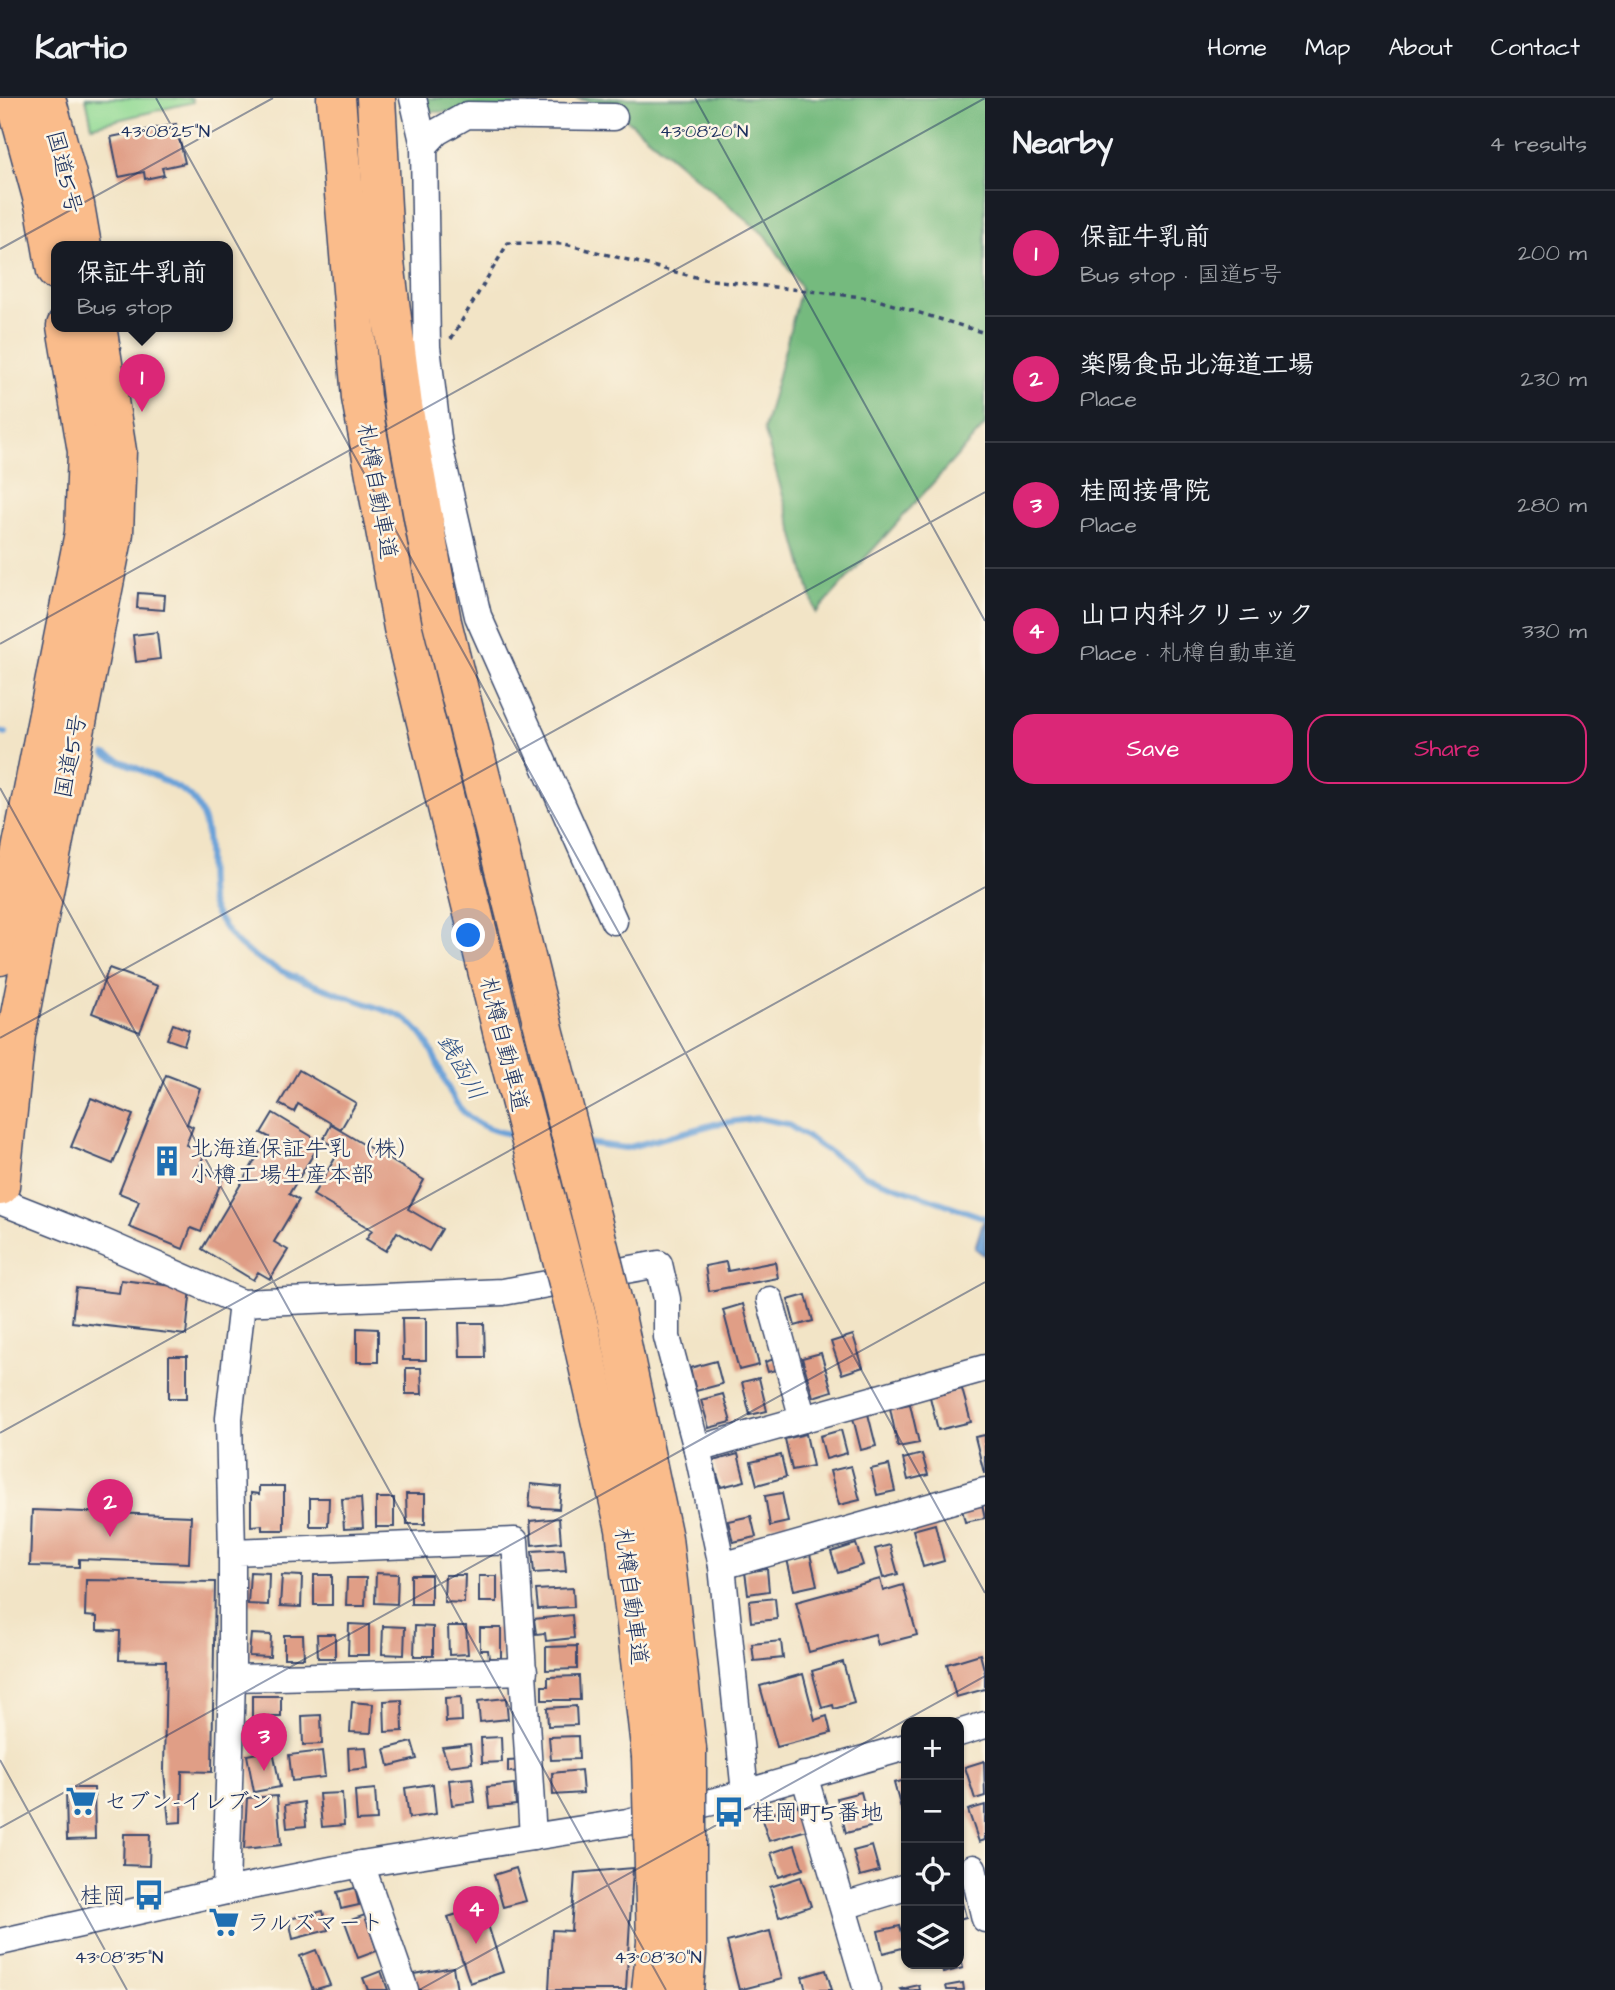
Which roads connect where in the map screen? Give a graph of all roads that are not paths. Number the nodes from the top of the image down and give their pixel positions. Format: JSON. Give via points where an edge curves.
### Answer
{"nodes":[{"id":1,"x":15,"y":98,"type":"edge"},
{"id":2,"x":46,"y":98,"type":"edge"},
{"id":3,"x":336,"y":98,"type":"edge"},
{"id":4,"x":376,"y":98,"type":"edge"},
{"id":5,"x":413,"y":98,"type":"edge"},
{"id":6,"x":614,"y":117,"type":"dead end"},
{"id":7,"x":424,"y":146,"type":"junction"},
{"id":8,"x":81,"y":241,"type":"edge"},
{"id":9,"x":51,"y":242,"type":"edge"},
{"id":10,"x":67,"y":332,"type":"edge"},
{"id":11,"x":98,"y":332,"type":"edge"},
{"id":12,"x":614,"y":921,"type":"dead end"},
{"id":13,"x":0,"y":956,"type":"edge"},
{"id":14,"x":0,"y":1186,"type":"edge"},
{"id":15,"x":0,"y":1200,"type":"edge"},
{"id":16,"x":770,"y":1300,"type":"dead end"},
{"id":17,"x":242,"y":1303,"type":"junction"},
{"id":18,"x":985,"y":1368,"type":"edge"},
{"id":19,"x":803,"y":1419,"type":"junction"},
{"id":20,"x":697,"y":1449,"type":"junction"},
{"id":21,"x":985,"y":1491,"type":"edge"},
{"id":22,"x":232,"y":1552,"type":"junction"},
{"id":23,"x":722,"y":1566,"type":"junction"},
{"id":24,"x":524,"y":1671,"type":"junction"},
{"id":25,"x":232,"y":1678,"type":"junction"},
{"id":26,"x":985,"y":1725,"type":"edge"},
{"id":27,"x":964,"y":1731,"type":"edge"},
{"id":28,"x":901,"y":1748,"type":"edge"},
{"id":29,"x":669,"y":1752,"type":"junction"},
{"id":30,"x":804,"y":1775,"type":"junction"},
{"id":31,"x":745,"y":1793,"type":"junction"},
{"id":32,"x":533,"y":1837,"type":"junction"},
{"id":33,"x":361,"y":1864,"type":"junction"},
{"id":34,"x":972,"y":1868,"type":"edge"},
{"id":35,"x":901,"y":1889,"type":"edge"},
{"id":36,"x":226,"y":1891,"type":"junction"},
{"id":37,"x":844,"y":1906,"type":"junction"},
{"id":38,"x":985,"y":1919,"type":"edge"},
{"id":39,"x":0,"y":1942,"type":"edge"},
{"id":40,"x":405,"y":1990,"type":"edge"},
{"id":41,"x":651,"y":1990,"type":"edge"},
{"id":42,"x":684,"y":1990,"type":"edge"},
{"id":43,"x":867,"y":1990,"type":"edge"}],
"edges":[{"from":1,"to":9,"type":"highway","name":"国道5号"},
{"from":2,"to":8,"type":"highway","name":"国道5号"},
{"from":3,"to":29,"type":"highway","name":"札樽自動車道","bridge":true,"via":[[361,398],[403,628],[577,1317]]},
{"from":4,"to":29,"type":"highway","name":"札樽自動車道","bridge":true,"via":[[385,262],[403,406],[442,622],[615,1311],[663,1538]]},
{"from":5,"to":7,"type":"street"},
{"from":6,"to":7,"type":"street","via":[[467,115],[437,132]]},
{"from":7,"to":12,"type":"street","via":[[430,374],[439,446],[478,616]]},
{"from":10,"to":13,"type":"highway","name":"国道5号","via":[[84,424],[87,507]]},
{"from":11,"to":14,"type":"highway","name":"国道5号","via":[[117,451],[114,533],[16,1035]]},
{"from":15,"to":17,"type":"street"},
{"from":16,"to":19,"type":"street"},
{"from":17,"to":20,"type":"street","via":[[503,1292],[659,1264],[667,1299],[667,1337]]},
{"from":17,"to":22,"type":"street","via":[[229,1419]]},
{"from":18,"to":19,"type":"street"},
{"from":19,"to":20,"type":"street"},
{"from":20,"to":23,"type":"street"},
{"from":21,"to":23,"type":"street"},
{"from":22,"to":24,"type":"street","via":[[515,1541]]},
{"from":22,"to":25,"type":"street"},
{"from":23,"to":31,"type":"street"},
{"from":24,"to":25,"type":"street"},
{"from":24,"to":32,"type":"street"},
{"from":25,"to":36,"type":"street"},
{"from":26,"to":27,"type":"street"},
{"from":28,"to":30,"type":"street"},
{"from":29,"to":41,"type":"highway","name":"札樽自動車道","bridge":true},
{"from":29,"to":42,"type":"highway","name":"札樽自動車道","bridge":true,"via":[[687,1953]]},
{"from":30,"to":31,"type":"street"},
{"from":30,"to":37,"type":"street"},
{"from":31,"to":32,"type":"street","via":[[627,1822]]},
{"from":32,"to":33,"type":"street"},
{"from":33,"to":36,"type":"street"},
{"from":33,"to":40,"type":"street"},
{"from":34,"to":38,"type":"street"},
{"from":35,"to":37,"type":"street"},
{"from":36,"to":39,"type":"street"},
{"from":37,"to":43,"type":"street"}]}
